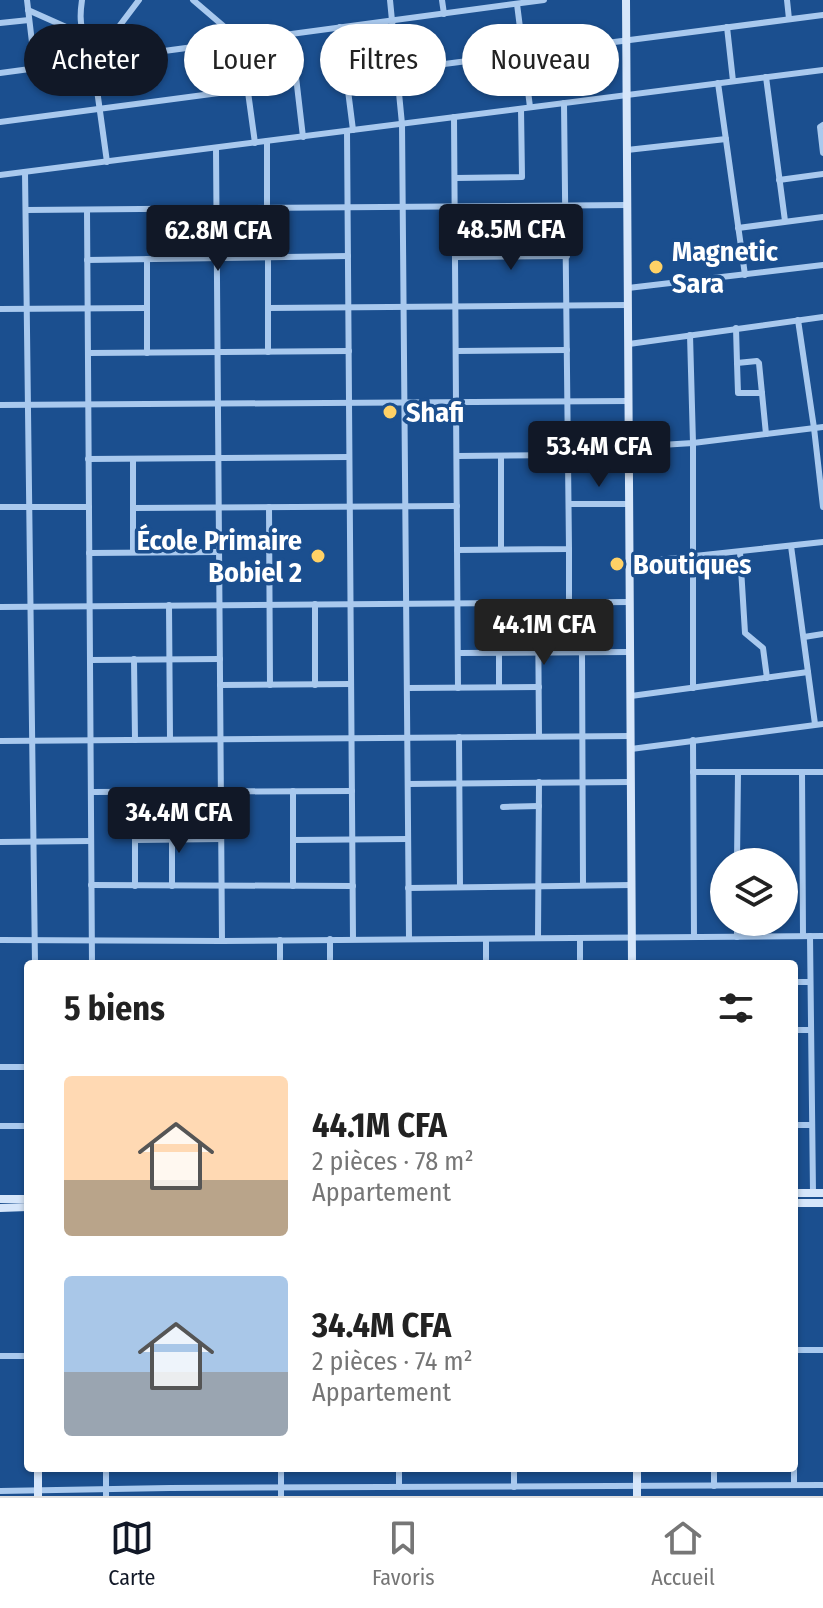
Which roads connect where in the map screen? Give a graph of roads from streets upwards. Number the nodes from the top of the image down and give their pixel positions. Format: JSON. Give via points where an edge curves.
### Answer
{"nodes":[{"id":1,"x":27,"y":0,"type":"edge"},
{"id":2,"x":82,"y":0,"type":"edge"},
{"id":3,"x":139,"y":0,"type":"edge"},
{"id":4,"x":390,"y":0,"type":"edge"},
{"id":5,"x":442,"y":0,"type":"edge"},
{"id":6,"x":544,"y":0,"type":"edge"},
{"id":7,"x":626,"y":0,"type":"edge"},
{"id":8,"x":787,"y":0,"type":"edge"},
{"id":9,"x":198,"y":1,"type":"edge"},
{"id":10,"x":517,"y":4,"type":"junction"},
{"id":11,"x":28,"y":10,"type":"junction"},
{"id":12,"x":444,"y":14,"type":"junction"},
{"id":13,"x":823,"y":15,"type":"edge"},
{"id":14,"x":789,"y":19,"type":"junction"},
{"id":15,"x":29,"y":20,"type":"junction"},
{"id":16,"x":393,"y":20,"type":"junction"},
{"id":17,"x":0,"y":23,"type":"edge"},
{"id":18,"x":30,"y":24,"type":"edge"},
{"id":19,"x":59,"y":24,"type":"edge"},
{"id":20,"x":81,"y":24,"type":"edge"},
{"id":21,"x":121,"y":24,"type":"edge"},
{"id":22,"x":223,"y":24,"type":"edge"},
{"id":23,"x":363,"y":24,"type":"edge"},
{"id":24,"x":393,"y":24,"type":"edge"},
{"id":25,"x":519,"y":24,"type":"edge"},
{"id":26,"x":727,"y":27,"type":"junction"},
{"id":27,"x":627,"y":40,"type":"junction"},
{"id":28,"x":619,"y":41,"type":"edge"},
{"id":29,"x":24,"y":70,"type":"edge"},
{"id":30,"x":823,"y":70,"type":"edge"},
{"id":31,"x":0,"y":73,"type":"edge"},
{"id":32,"x":766,"y":77,"type":"junction"},
{"id":33,"x":733,"y":81,"type":"junction"},
{"id":34,"x":718,"y":83,"type":"junction"},
{"id":35,"x":627,"y":94,"type":"junction"},
{"id":36,"x":98,"y":96,"type":"edge"},
{"id":37,"x":197,"y":96,"type":"edge"},
{"id":38,"x":250,"y":96,"type":"edge"},
{"id":39,"x":298,"y":96,"type":"edge"},
{"id":40,"x":347,"y":96,"type":"edge"},
{"id":41,"x":400,"y":96,"type":"edge"},
{"id":42,"x":529,"y":96,"type":"edge"},
{"id":43,"x":564,"y":103,"type":"junction"},
{"id":44,"x":530,"y":107,"type":"junction"},
{"id":45,"x":100,"y":109,"type":"junction"},
{"id":46,"x":521,"y":109,"type":"junction"},
{"id":47,"x":454,"y":117,"type":"junction"},
{"id":48,"x":0,"y":122,"type":"edge"},
{"id":49,"x":402,"y":124,"type":"junction"},
{"id":50,"x":823,"y":125,"type":"edge"},
{"id":51,"x":350,"y":131,"type":"junction"},
{"id":52,"x":303,"y":137,"type":"junction"},
{"id":53,"x":726,"y":139,"type":"junction"},
{"id":54,"x":267,"y":141,"type":"junction"},
{"id":55,"x":255,"y":143,"type":"junction"},
{"id":56,"x":216,"y":148,"type":"junction"},
{"id":57,"x":627,"y":150,"type":"junction"},
{"id":58,"x":823,"y":153,"type":"edge"},
{"id":59,"x":107,"y":162,"type":"junction"},
{"id":60,"x":25,"y":172,"type":"junction"},
{"id":61,"x":823,"y":174,"type":"edge"},
{"id":62,"x":0,"y":175,"type":"edge"},
{"id":63,"x":455,"y":178,"type":"junction"},
{"id":64,"x":779,"y":180,"type":"junction"},
{"id":65,"x":628,"y":205,"type":"junction"},
{"id":66,"x":567,"y":206,"type":"junction"},
{"id":67,"x":348,"y":207,"type":"junction"},
{"id":68,"x":403,"y":207,"type":"junction"},
{"id":69,"x":455,"y":207,"type":"junction"},
{"id":70,"x":217,"y":208,"type":"junction"},
{"id":71,"x":267,"y":208,"type":"junction"},
{"id":72,"x":26,"y":210,"type":"junction"},
{"id":73,"x":87,"y":210,"type":"junction"},
{"id":74,"x":823,"y":217,"type":"edge"},
{"id":75,"x":785,"y":221,"type":"junction"},
{"id":76,"x":738,"y":228,"type":"junction"},
{"id":77,"x":348,"y":256,"type":"junction"},
{"id":78,"x":567,"y":256,"type":"junction"},
{"id":79,"x":455,"y":257,"type":"junction"},
{"id":80,"x":217,"y":258,"type":"junction"},
{"id":81,"x":268,"y":258,"type":"junction"},
{"id":82,"x":147,"y":259,"type":"junction"},
{"id":83,"x":87,"y":260,"type":"junction"},
{"id":84,"x":823,"y":265,"type":"edge"},
{"id":85,"x":745,"y":275,"type":"junction"},
{"id":86,"x":628,"y":288,"type":"junction"},
{"id":87,"x":567,"y":305,"type":"junction"},
{"id":88,"x":628,"y":305,"type":"junction"},
{"id":89,"x":456,"y":306,"type":"junction"},
{"id":90,"x":348,"y":307,"type":"junction"},
{"id":91,"x":404,"y":307,"type":"junction"},
{"id":92,"x":87,"y":308,"type":"junction"},
{"id":93,"x":147,"y":308,"type":"junction"},
{"id":94,"x":268,"y":308,"type":"junction"},
{"id":95,"x":0,"y":309,"type":"edge"},
{"id":96,"x":27,"y":309,"type":"junction"},
{"id":97,"x":823,"y":317,"type":"edge"},
{"id":98,"x":798,"y":320,"type":"junction"},
{"id":99,"x":736,"y":328,"type":"junction"},
{"id":100,"x":690,"y":335,"type":"junction"},
{"id":101,"x":629,"y":344,"type":"junction"},
{"id":102,"x":567,"y":350,"type":"junction"},
{"id":103,"x":349,"y":351,"type":"junction"},
{"id":104,"x":456,"y":351,"type":"junction"},
{"id":105,"x":218,"y":352,"type":"junction"},
{"id":106,"x":268,"y":352,"type":"junction"},
{"id":107,"x":88,"y":353,"type":"junction"},
{"id":108,"x":147,"y":353,"type":"junction"},
{"id":109,"x":737,"y":363,"type":"junction"},
{"id":110,"x":762,"y":393,"type":"junction"},
{"id":111,"x":568,"y":401,"type":"junction"},
{"id":112,"x":629,"y":401,"type":"junction"},
{"id":113,"x":405,"y":402,"type":"junction"},
{"id":114,"x":456,"y":402,"type":"junction"},
{"id":115,"x":349,"y":403,"type":"junction"},
{"id":116,"x":218,"y":404,"type":"junction"},
{"id":117,"x":0,"y":405,"type":"edge"},
{"id":118,"x":28,"y":405,"type":"junction"},
{"id":119,"x":88,"y":405,"type":"junction"},
{"id":120,"x":823,"y":427,"type":"edge"},
{"id":121,"x":814,"y":428,"type":"junction"},
{"id":122,"x":766,"y":434,"type":"junction"},
{"id":123,"x":693,"y":443,"type":"junction"},
{"id":124,"x":629,"y":447,"type":"junction"},
{"id":125,"x":568,"y":455,"type":"junction"},
{"id":126,"x":457,"y":456,"type":"junction"},
{"id":127,"x":501,"y":456,"type":"junction"},
{"id":128,"x":349,"y":457,"type":"junction"},
{"id":129,"x":219,"y":458,"type":"junction"},
{"id":130,"x":88,"y":459,"type":"junction"},
{"id":131,"x":133,"y":459,"type":"junction"},
{"id":132,"x":569,"y":504,"type":"junction"},
{"id":133,"x":630,"y":504,"type":"junction"},
{"id":134,"x":405,"y":506,"type":"junction"},
{"id":135,"x":457,"y":506,"type":"junction"},
{"id":136,"x":0,"y":507,"type":"edge"},
{"id":137,"x":29,"y":507,"type":"junction"},
{"id":138,"x":89,"y":507,"type":"junction"},
{"id":139,"x":269,"y":507,"type":"junction"},
{"id":140,"x":350,"y":507,"type":"junction"},
{"id":141,"x":823,"y":507,"type":"edge"},
{"id":142,"x":133,"y":508,"type":"junction"},
{"id":143,"x":219,"y":508,"type":"junction"},
{"id":144,"x":823,"y":542,"type":"edge"},
{"id":145,"x":791,"y":546,"type":"junction"},
{"id":146,"x":501,"y":549,"type":"junction"},
{"id":147,"x":569,"y":549,"type":"junction"},
{"id":148,"x":457,"y":550,"type":"junction"},
{"id":149,"x":133,"y":552,"type":"junction"},
{"id":150,"x":219,"y":552,"type":"junction"},
{"id":151,"x":740,"y":552,"type":"junction"},
{"id":152,"x":89,"y":553,"type":"junction"},
{"id":153,"x":692,"y":558,"type":"junction"},
{"id":154,"x":630,"y":563,"type":"junction"},
{"id":155,"x":569,"y":602,"type":"junction"},
{"id":156,"x":630,"y":602,"type":"junction"},
{"id":157,"x":458,"y":603,"type":"junction"},
{"id":158,"x":538,"y":603,"type":"junction"},
{"id":159,"x":315,"y":604,"type":"junction"},
{"id":160,"x":350,"y":604,"type":"junction"},
{"id":161,"x":406,"y":604,"type":"junction"},
{"id":162,"x":169,"y":605,"type":"junction"},
{"id":163,"x":220,"y":605,"type":"junction"},
{"id":164,"x":270,"y":605,"type":"junction"},
{"id":165,"x":89,"y":606,"type":"junction"},
{"id":166,"x":0,"y":607,"type":"edge"},
{"id":167,"x":31,"y":607,"type":"junction"},
{"id":168,"x":823,"y":634,"type":"edge"},
{"id":169,"x":804,"y":637,"type":"junction"},
{"id":170,"x":539,"y":652,"type":"junction"},
{"id":171,"x":582,"y":652,"type":"junction"},
{"id":172,"x":630,"y":652,"type":"junction"},
{"id":173,"x":458,"y":653,"type":"junction"},
{"id":174,"x":499,"y":653,"type":"junction"},
{"id":175,"x":134,"y":659,"type":"junction"},
{"id":176,"x":169,"y":659,"type":"junction"},
{"id":177,"x":220,"y":659,"type":"junction"},
{"id":178,"x":90,"y":660,"type":"junction"},
{"id":179,"x":808,"y":672,"type":"junction"},
{"id":180,"x":767,"y":678,"type":"junction"},
{"id":181,"x":351,"y":684,"type":"junction"},
{"id":182,"x":220,"y":685,"type":"junction"},
{"id":183,"x":270,"y":685,"type":"junction"},
{"id":184,"x":315,"y":685,"type":"junction"},
{"id":185,"x":499,"y":687,"type":"junction"},
{"id":186,"x":539,"y":687,"type":"junction"},
{"id":187,"x":407,"y":688,"type":"junction"},
{"id":188,"x":458,"y":688,"type":"junction"},
{"id":189,"x":693,"y":688,"type":"junction"},
{"id":190,"x":631,"y":696,"type":"junction"},
{"id":191,"x":819,"y":724,"type":"edge"},
{"id":192,"x":539,"y":736,"type":"junction"},
{"id":193,"x":583,"y":736,"type":"junction"},
{"id":194,"x":631,"y":736,"type":"junction"},
{"id":195,"x":407,"y":737,"type":"junction"},
{"id":196,"x":459,"y":737,"type":"junction"},
{"id":197,"x":351,"y":738,"type":"junction"},
{"id":198,"x":170,"y":739,"type":"junction"},
{"id":199,"x":221,"y":739,"type":"junction"},
{"id":200,"x":32,"y":740,"type":"junction"},
{"id":201,"x":90,"y":740,"type":"junction"},
{"id":202,"x":135,"y":740,"type":"junction"},
{"id":203,"x":693,"y":740,"type":"junction"},
{"id":204,"x":0,"y":741,"type":"edge"},
{"id":205,"x":631,"y":749,"type":"junction"},
{"id":206,"x":693,"y":772,"type":"junction"},
{"id":207,"x":738,"y":772,"type":"junction"},
{"id":208,"x":802,"y":772,"type":"junction"},
{"id":209,"x":823,"y":772,"type":"edge"},
{"id":210,"x":460,"y":782,"type":"junction"},
{"id":211,"x":539,"y":782,"type":"junction"},
{"id":212,"x":583,"y":782,"type":"junction"},
{"id":213,"x":631,"y":782,"type":"junction"},
{"id":214,"x":408,"y":784,"type":"junction"},
{"id":215,"x":293,"y":791,"type":"junction"},
{"id":216,"x":352,"y":791,"type":"junction"},
{"id":217,"x":91,"y":792,"type":"junction"},
{"id":218,"x":135,"y":792,"type":"junction"},
{"id":219,"x":221,"y":793,"type":"junction"},
{"id":220,"x":539,"y":806,"type":"junction"},
{"id":221,"x":503,"y":807,"type":"dead end"},
{"id":222,"x":221,"y":839,"type":"junction"},
{"id":223,"x":408,"y":839,"type":"junction"},
{"id":224,"x":135,"y":840,"type":"junction"},
{"id":225,"x":172,"y":840,"type":"junction"},
{"id":226,"x":293,"y":840,"type":"junction"},
{"id":227,"x":352,"y":840,"type":"junction"},
{"id":228,"x":33,"y":841,"type":"junction"},
{"id":229,"x":91,"y":841,"type":"junction"},
{"id":230,"x":0,"y":842,"type":"edge"},
{"id":231,"x":737,"y":848,"type":"edge"},
{"id":232,"x":91,"y":885,"type":"junction"},
{"id":233,"x":583,"y":885,"type":"junction"},
{"id":234,"x":632,"y":885,"type":"junction"},
{"id":235,"x":135,"y":886,"type":"junction"},
{"id":236,"x":172,"y":886,"type":"junction"},
{"id":237,"x":222,"y":886,"type":"junction"},
{"id":238,"x":293,"y":886,"type":"junction"},
{"id":239,"x":353,"y":886,"type":"junction"},
{"id":240,"x":538,"y":886,"type":"junction"},
{"id":241,"x":460,"y":887,"type":"junction"},
{"id":242,"x":408,"y":888,"type":"junction"},
{"id":243,"x":806,"y":936,"type":"junction"},
{"id":244,"x":823,"y":936,"type":"edge"},
{"id":245,"x":694,"y":937,"type":"junction"},
{"id":246,"x":737,"y":937,"type":"joint"},
{"id":247,"x":538,"y":938,"type":"junction"},
{"id":248,"x":580,"y":938,"type":"junction"},
{"id":249,"x":330,"y":939,"type":"junction"},
{"id":250,"x":353,"y":939,"type":"junction"},
{"id":251,"x":409,"y":939,"type":"junction"},
{"id":252,"x":486,"y":939,"type":"junction"},
{"id":253,"x":632,"y":939,"type":"junction"},
{"id":254,"x":0,"y":940,"type":"edge"},
{"id":255,"x":35,"y":940,"type":"junction"},
{"id":256,"x":92,"y":940,"type":"junction"},
{"id":257,"x":280,"y":940,"type":"junction"},
{"id":258,"x":222,"y":941,"type":"junction"},
{"id":259,"x":35,"y":960,"type":"edge"},
{"id":260,"x":92,"y":960,"type":"edge"},
{"id":261,"x":280,"y":960,"type":"edge"},
{"id":262,"x":330,"y":960,"type":"edge"},
{"id":263,"x":486,"y":960,"type":"edge"},
{"id":264,"x":580,"y":960,"type":"edge"},
{"id":265,"x":632,"y":960,"type":"edge"},
{"id":266,"x":798,"y":982,"type":"edge"},
{"id":267,"x":810,"y":982,"type":"junction"},
{"id":268,"x":798,"y":1030,"type":"edge"},
{"id":269,"x":811,"y":1030,"type":"junction"},
{"id":270,"x":811,"y":1056,"type":"junction"},
{"id":271,"x":823,"y":1056,"type":"edge"},
{"id":272,"x":0,"y":1067,"type":"edge"},
{"id":273,"x":24,"y":1067,"type":"edge"},
{"id":274,"x":798,"y":1125,"type":"edge"},
{"id":275,"x":812,"y":1125,"type":"junction"},
{"id":276,"x":0,"y":1126,"type":"edge"},
{"id":277,"x":24,"y":1126,"type":"edge"},
{"id":278,"x":798,"y":1193,"type":"edge"},
{"id":279,"x":813,"y":1193,"type":"junction"},
{"id":280,"x":823,"y":1193,"type":"edge"},
{"id":281,"x":0,"y":1199,"type":"edge"},
{"id":282,"x":24,"y":1199,"type":"edge"},
{"id":283,"x":798,"y":1203,"type":"edge"},
{"id":284,"x":823,"y":1203,"type":"edge"},
{"id":285,"x":24,"y":1207,"type":"edge"},
{"id":286,"x":0,"y":1208,"type":"edge"},
{"id":287,"x":798,"y":1350,"type":"edge"},
{"id":288,"x":823,"y":1350,"type":"edge"},
{"id":289,"x":0,"y":1356,"type":"edge"},
{"id":290,"x":24,"y":1356,"type":"edge"},
{"id":291,"x":38,"y":1472,"type":"edge"},
{"id":292,"x":399,"y":1472,"type":"edge"},
{"id":293,"x":514,"y":1472,"type":"edge"},
{"id":294,"x":714,"y":1472,"type":"edge"},
{"id":295,"x":794,"y":1472,"type":"edge"},
{"id":296,"x":761,"y":1485,"type":"junction"},
{"id":297,"x":794,"y":1485,"type":"junction"},
{"id":298,"x":823,"y":1485,"type":"edge"},
{"id":299,"x":574,"y":1486,"type":"junction"},
{"id":300,"x":714,"y":1486,"type":"junction"},
{"id":301,"x":343,"y":1487,"type":"junction"},
{"id":302,"x":399,"y":1487,"type":"junction"},
{"id":303,"x":460,"y":1487,"type":"junction"},
{"id":304,"x":514,"y":1487,"type":"junction"},
{"id":305,"x":0,"y":1491,"type":"edge"},
{"id":306,"x":637,"y":1491,"type":"edge"},
{"id":307,"x":106,"y":1492,"type":"edge"},
{"id":308,"x":170,"y":1492,"type":"edge"},
{"id":309,"x":281,"y":1492,"type":"edge"},
{"id":310,"x":38,"y":1493,"type":"edge"},
{"id":311,"x":344,"y":1496,"type":"edge"},
{"id":312,"x":460,"y":1496,"type":"edge"},
{"id":313,"x":574,"y":1496,"type":"edge"},
{"id":314,"x":761,"y":1496,"type":"edge"}],
"edges":[{"from":1,"to":11,"type":"street"},
{"from":2,"to":20,"type":"street"},
{"from":3,"to":21,"type":"street"},
{"from":4,"to":16,"type":"street"},
{"from":5,"to":12,"type":"street"},
{"from":6,"to":10,"type":"street"},
{"from":7,"to":27,"type":"street"},
{"from":8,"to":14,"type":"street"},
{"from":9,"to":22,"type":"street"},
{"from":10,"to":12,"type":"street"},
{"from":10,"to":25,"type":"street"},
{"from":11,"to":15,"type":"street"},
{"from":11,"to":19,"type":"street"},
{"from":12,"to":16,"type":"street"},
{"from":13,"to":14,"type":"street"},
{"from":14,"to":26,"type":"street"},
{"from":15,"to":17,"type":"street"},
{"from":15,"to":18,"type":"street"},
{"from":16,"to":23,"type":"street"},
{"from":16,"to":24,"type":"street"},
{"from":26,"to":27,"type":"street"},
{"from":26,"to":33,"type":"street"},
{"from":27,"to":28,"type":"street"},
{"from":27,"to":35,"type":"street"},
{"from":29,"to":31,"type":"street"},
{"from":30,"to":32,"type":"street"},
{"from":32,"to":33,"type":"street"},
{"from":32,"to":64,"type":"street"},
{"from":33,"to":34,"type":"street"},
{"from":34,"to":35,"type":"street"},
{"from":34,"to":53,"type":"street"},
{"from":35,"to":43,"type":"street"},
{"from":35,"to":57,"type":"street"},
{"from":36,"to":45,"type":"street"},
{"from":37,"to":45,"type":"street"},
{"from":38,"to":55,"type":"street"},
{"from":39,"to":52,"type":"street"},
{"from":40,"to":51,"type":"street"},
{"from":41,"to":49,"type":"street"},
{"from":42,"to":44,"type":"street"},
{"from":43,"to":44,"type":"street"},
{"from":43,"to":66,"type":"street"},
{"from":44,"to":46,"type":"street"},
{"from":45,"to":48,"type":"street"},
{"from":45,"to":59,"type":"street"},
{"from":46,"to":47,"type":"street"},
{"from":46,"to":63,"type":"street","via":[[522,177]]},
{"from":47,"to":49,"type":"street"},
{"from":47,"to":63,"type":"street"},
{"from":49,"to":51,"type":"street"},
{"from":49,"to":68,"type":"street"},
{"from":50,"to":58,"type":"street"},
{"from":51,"to":52,"type":"street"},
{"from":51,"to":67,"type":"street"},
{"from":52,"to":54,"type":"street"},
{"from":53,"to":57,"type":"street"},
{"from":53,"to":76,"type":"street"},
{"from":54,"to":55,"type":"street"},
{"from":54,"to":71,"type":"street"},
{"from":55,"to":56,"type":"street"},
{"from":56,"to":59,"type":"street"},
{"from":56,"to":70,"type":"street"},
{"from":57,"to":65,"type":"street"},
{"from":59,"to":60,"type":"street"},
{"from":60,"to":62,"type":"street"},
{"from":60,"to":72,"type":"street"},
{"from":61,"to":64,"type":"street"},
{"from":63,"to":69,"type":"street"},
{"from":64,"to":75,"type":"street"},
{"from":65,"to":66,"type":"street"},
{"from":65,"to":86,"type":"street"},
{"from":66,"to":69,"type":"street"},
{"from":66,"to":78,"type":"street"},
{"from":67,"to":68,"type":"street"},
{"from":67,"to":71,"type":"street"},
{"from":67,"to":77,"type":"street"},
{"from":68,"to":69,"type":"street"},
{"from":68,"to":91,"type":"street"},
{"from":69,"to":79,"type":"street"},
{"from":70,"to":71,"type":"street"},
{"from":70,"to":73,"type":"street"},
{"from":70,"to":80,"type":"street"},
{"from":72,"to":73,"type":"street"},
{"from":72,"to":96,"type":"street"},
{"from":73,"to":83,"type":"street"},
{"from":74,"to":75,"type":"street"},
{"from":75,"to":76,"type":"street"},
{"from":76,"to":85,"type":"street"},
{"from":77,"to":81,"type":"street"},
{"from":77,"to":90,"type":"street"},
{"from":78,"to":79,"type":"street"},
{"from":78,"to":87,"type":"street"},
{"from":79,"to":89,"type":"street"},
{"from":80,"to":81,"type":"street"},
{"from":80,"to":82,"type":"street"},
{"from":80,"to":105,"type":"street"},
{"from":81,"to":94,"type":"street"},
{"from":82,"to":83,"type":"street"},
{"from":82,"to":93,"type":"street"},
{"from":83,"to":92,"type":"street"},
{"from":84,"to":85,"type":"street"},
{"from":85,"to":86,"type":"street"},
{"from":86,"to":88,"type":"street"},
{"from":87,"to":88,"type":"street"},
{"from":87,"to":89,"type":"street"},
{"from":87,"to":102,"type":"street"},
{"from":88,"to":101,"type":"street"},
{"from":89,"to":91,"type":"street"},
{"from":89,"to":104,"type":"street"},
{"from":90,"to":91,"type":"street"},
{"from":90,"to":94,"type":"street"},
{"from":90,"to":103,"type":"street"},
{"from":91,"to":113,"type":"street"},
{"from":92,"to":93,"type":"street"},
{"from":92,"to":96,"type":"street"},
{"from":92,"to":107,"type":"street"},
{"from":93,"to":108,"type":"street"},
{"from":94,"to":106,"type":"street"},
{"from":95,"to":96,"type":"street"},
{"from":96,"to":118,"type":"street"},
{"from":97,"to":98,"type":"street"},
{"from":98,"to":99,"type":"street"},
{"from":98,"to":121,"type":"street"},
{"from":99,"to":100,"type":"street"},
{"from":99,"to":109,"type":"street"},
{"from":100,"to":101,"type":"street"},
{"from":100,"to":123,"type":"street"},
{"from":101,"to":112,"type":"street"},
{"from":102,"to":104,"type":"street"},
{"from":102,"to":111,"type":"street"},
{"from":103,"to":106,"type":"street"},
{"from":103,"to":115,"type":"street"},
{"from":104,"to":114,"type":"street"},
{"from":105,"to":106,"type":"street"},
{"from":105,"to":108,"type":"street"},
{"from":105,"to":116,"type":"street"},
{"from":107,"to":108,"type":"street"},
{"from":107,"to":119,"type":"street"},
{"from":109,"to":110,"type":"street","via":[[759,362]]},
{"from":109,"to":110,"type":"street","via":[[738,393]]},
{"from":110,"to":122,"type":"street"},
{"from":111,"to":112,"type":"street"},
{"from":111,"to":114,"type":"street"},
{"from":111,"to":125,"type":"street"},
{"from":112,"to":124,"type":"street"},
{"from":113,"to":114,"type":"street"},
{"from":113,"to":115,"type":"street"},
{"from":113,"to":134,"type":"street"},
{"from":114,"to":126,"type":"street"},
{"from":115,"to":116,"type":"street"},
{"from":115,"to":128,"type":"street"},
{"from":116,"to":119,"type":"street"},
{"from":116,"to":129,"type":"street"},
{"from":117,"to":118,"type":"street"},
{"from":118,"to":119,"type":"street"},
{"from":118,"to":137,"type":"street"},
{"from":119,"to":130,"type":"street"},
{"from":120,"to":121,"type":"street"},
{"from":121,"to":122,"type":"street"},
{"from":121,"to":141,"type":"street"},
{"from":122,"to":123,"type":"street"},
{"from":123,"to":124,"type":"street"},
{"from":123,"to":153,"type":"street"},
{"from":124,"to":133,"type":"street"},
{"from":125,"to":127,"type":"street"},
{"from":125,"to":132,"type":"street"},
{"from":126,"to":127,"type":"street"},
{"from":126,"to":135,"type":"street"},
{"from":127,"to":146,"type":"street"},
{"from":128,"to":129,"type":"street"},
{"from":128,"to":140,"type":"street"},
{"from":129,"to":131,"type":"street"},
{"from":129,"to":143,"type":"street"},
{"from":130,"to":131,"type":"street"},
{"from":130,"to":138,"type":"street"},
{"from":131,"to":142,"type":"street"},
{"from":132,"to":133,"type":"street"},
{"from":132,"to":147,"type":"street"},
{"from":133,"to":154,"type":"street"},
{"from":134,"to":135,"type":"street"},
{"from":134,"to":140,"type":"street"},
{"from":134,"to":161,"type":"street"},
{"from":135,"to":148,"type":"street"},
{"from":136,"to":137,"type":"street"},
{"from":137,"to":138,"type":"street"},
{"from":137,"to":167,"type":"street"},
{"from":138,"to":152,"type":"street"},
{"from":139,"to":140,"type":"street"},
{"from":139,"to":143,"type":"street"},
{"from":139,"to":164,"type":"street"},
{"from":140,"to":160,"type":"street"},
{"from":142,"to":143,"type":"street"},
{"from":142,"to":149,"type":"street"},
{"from":143,"to":150,"type":"street"},
{"from":144,"to":145,"type":"street"},
{"from":145,"to":151,"type":"street"},
{"from":145,"to":169,"type":"street"},
{"from":146,"to":147,"type":"street"},
{"from":146,"to":148,"type":"street"},
{"from":147,"to":155,"type":"street"},
{"from":148,"to":157,"type":"street"},
{"from":149,"to":150,"type":"street"},
{"from":149,"to":152,"type":"street"},
{"from":150,"to":163,"type":"street"},
{"from":151,"to":153,"type":"street"},
{"from":151,"to":180,"type":"street","via":[[745,633],[763,648]]},
{"from":152,"to":165,"type":"street"},
{"from":153,"to":154,"type":"street"},
{"from":153,"to":189,"type":"street"},
{"from":154,"to":156,"type":"street"},
{"from":155,"to":156,"type":"street"},
{"from":155,"to":158,"type":"street"},
{"from":156,"to":172,"type":"street"},
{"from":157,"to":158,"type":"street"},
{"from":157,"to":161,"type":"street"},
{"from":157,"to":173,"type":"street"},
{"from":158,"to":170,"type":"street"},
{"from":159,"to":160,"type":"street"},
{"from":159,"to":164,"type":"street"},
{"from":159,"to":184,"type":"street"},
{"from":160,"to":161,"type":"street"},
{"from":160,"to":181,"type":"street"},
{"from":161,"to":187,"type":"street"},
{"from":162,"to":163,"type":"street"},
{"from":162,"to":165,"type":"street"},
{"from":162,"to":176,"type":"street"},
{"from":163,"to":164,"type":"street"},
{"from":163,"to":177,"type":"street"},
{"from":164,"to":183,"type":"street"},
{"from":165,"to":167,"type":"street"},
{"from":165,"to":178,"type":"street"},
{"from":166,"to":167,"type":"street"},
{"from":167,"to":200,"type":"street"},
{"from":168,"to":169,"type":"street"},
{"from":169,"to":179,"type":"street"},
{"from":170,"to":171,"type":"street"},
{"from":170,"to":174,"type":"street"},
{"from":170,"to":186,"type":"street"},
{"from":171,"to":172,"type":"street"},
{"from":171,"to":193,"type":"street"},
{"from":172,"to":190,"type":"street"},
{"from":173,"to":174,"type":"street"},
{"from":173,"to":188,"type":"street"},
{"from":174,"to":185,"type":"street"},
{"from":175,"to":176,"type":"street"},
{"from":175,"to":178,"type":"street"},
{"from":175,"to":202,"type":"street"},
{"from":176,"to":177,"type":"street"},
{"from":176,"to":198,"type":"street"},
{"from":177,"to":182,"type":"street"},
{"from":178,"to":201,"type":"street"},
{"from":179,"to":180,"type":"street"},
{"from":179,"to":191,"type":"street"},
{"from":180,"to":189,"type":"street"},
{"from":181,"to":184,"type":"street"},
{"from":181,"to":197,"type":"street"},
{"from":182,"to":183,"type":"street"},
{"from":182,"to":199,"type":"street"},
{"from":183,"to":184,"type":"street"},
{"from":185,"to":186,"type":"street"},
{"from":185,"to":188,"type":"street"},
{"from":186,"to":192,"type":"street"},
{"from":187,"to":188,"type":"street"},
{"from":187,"to":195,"type":"street"},
{"from":189,"to":190,"type":"street"},
{"from":190,"to":194,"type":"street"},
{"from":191,"to":203,"type":"street"},
{"from":192,"to":193,"type":"street"},
{"from":192,"to":196,"type":"street"},
{"from":193,"to":194,"type":"street"},
{"from":193,"to":212,"type":"street"},
{"from":194,"to":205,"type":"street"},
{"from":195,"to":196,"type":"street"},
{"from":195,"to":197,"type":"street"},
{"from":195,"to":214,"type":"street"},
{"from":196,"to":210,"type":"street"},
{"from":197,"to":199,"type":"street"},
{"from":197,"to":216,"type":"street"},
{"from":198,"to":199,"type":"street"},
{"from":198,"to":202,"type":"street"},
{"from":199,"to":219,"type":"street"},
{"from":200,"to":201,"type":"street"},
{"from":200,"to":204,"type":"street"},
{"from":200,"to":228,"type":"street"},
{"from":201,"to":202,"type":"street"},
{"from":201,"to":217,"type":"street"},
{"from":203,"to":205,"type":"street"},
{"from":203,"to":206,"type":"street"},
{"from":205,"to":213,"type":"street"},
{"from":206,"to":207,"type":"street"},
{"from":206,"to":245,"type":"street"},
{"from":207,"to":208,"type":"street"},
{"from":207,"to":231,"type":"street"},
{"from":208,"to":209,"type":"street"},
{"from":208,"to":243,"type":"street"},
{"from":210,"to":211,"type":"street"},
{"from":210,"to":214,"type":"street"},
{"from":210,"to":241,"type":"street"},
{"from":211,"to":212,"type":"street"},
{"from":211,"to":220,"type":"street"},
{"from":212,"to":213,"type":"street"},
{"from":212,"to":233,"type":"street"},
{"from":213,"to":234,"type":"street"},
{"from":214,"to":223,"type":"street"},
{"from":215,"to":216,"type":"street"},
{"from":215,"to":219,"type":"street"},
{"from":215,"to":226,"type":"street"},
{"from":216,"to":227,"type":"street"},
{"from":217,"to":218,"type":"street"},
{"from":217,"to":229,"type":"street"},
{"from":218,"to":219,"type":"street"},
{"from":218,"to":224,"type":"street"},
{"from":219,"to":222,"type":"street"},
{"from":220,"to":221,"type":"street"},
{"from":220,"to":240,"type":"street"},
{"from":222,"to":225,"type":"street"},
{"from":222,"to":237,"type":"street"},
{"from":223,"to":227,"type":"street"},
{"from":223,"to":242,"type":"street"},
{"from":224,"to":225,"type":"street"},
{"from":224,"to":235,"type":"street"},
{"from":225,"to":236,"type":"street"},
{"from":226,"to":227,"type":"street"},
{"from":226,"to":238,"type":"street"},
{"from":227,"to":239,"type":"street"},
{"from":228,"to":229,"type":"street"},
{"from":228,"to":230,"type":"street"},
{"from":228,"to":255,"type":"street"},
{"from":229,"to":232,"type":"street"},
{"from":232,"to":235,"type":"street"},
{"from":232,"to":256,"type":"street"},
{"from":233,"to":234,"type":"street"},
{"from":233,"to":240,"type":"street"},
{"from":234,"to":253,"type":"street"},
{"from":235,"to":236,"type":"street"},
{"from":236,"to":237,"type":"street"},
{"from":237,"to":238,"type":"street"},
{"from":237,"to":258,"type":"street"},
{"from":238,"to":239,"type":"street"},
{"from":239,"to":250,"type":"street"},
{"from":240,"to":241,"type":"street"},
{"from":240,"to":247,"type":"street"},
{"from":241,"to":242,"type":"street"},
{"from":242,"to":251,"type":"street"},
{"from":243,"to":244,"type":"street"},
{"from":243,"to":246,"type":"street"},
{"from":243,"to":267,"type":"street"},
{"from":245,"to":246,"type":"street"},
{"from":245,"to":253,"type":"street"},
{"from":247,"to":248,"type":"street"},
{"from":247,"to":252,"type":"street"},
{"from":248,"to":253,"type":"street"},
{"from":248,"to":264,"type":"street"},
{"from":249,"to":250,"type":"street"},
{"from":249,"to":257,"type":"street"},
{"from":249,"to":262,"type":"street"},
{"from":250,"to":251,"type":"street"},
{"from":251,"to":252,"type":"street"},
{"from":252,"to":263,"type":"street"},
{"from":253,"to":265,"type":"street"},
{"from":254,"to":255,"type":"street"},
{"from":255,"to":256,"type":"street"},
{"from":255,"to":259,"type":"street"},
{"from":256,"to":258,"type":"street"},
{"from":256,"to":260,"type":"street"},
{"from":257,"to":258,"type":"street"},
{"from":257,"to":261,"type":"street"},
{"from":266,"to":267,"type":"street"},
{"from":267,"to":269,"type":"street"},
{"from":268,"to":269,"type":"street"},
{"from":269,"to":270,"type":"street"},
{"from":270,"to":271,"type":"street"},
{"from":270,"to":275,"type":"street"},
{"from":272,"to":273,"type":"street"},
{"from":274,"to":275,"type":"street"},
{"from":275,"to":279,"type":"street"},
{"from":276,"to":277,"type":"street"},
{"from":278,"to":279,"type":"street"},
{"from":279,"to":280,"type":"street"},
{"from":281,"to":282,"type":"street"},
{"from":283,"to":284,"type":"street"},
{"from":285,"to":286,"type":"street"},
{"from":287,"to":288,"type":"street"},
{"from":289,"to":290,"type":"street"},
{"from":291,"to":310,"type":"street"},
{"from":292,"to":302,"type":"street"},
{"from":293,"to":304,"type":"street"},
{"from":294,"to":300,"type":"street"},
{"from":295,"to":297,"type":"street"},
{"from":296,"to":297,"type":"street"},
{"from":296,"to":300,"type":"street"},
{"from":296,"to":314,"type":"street"},
{"from":297,"to":298,"type":"street"},
{"from":299,"to":304,"type":"street"},
{"from":299,"to":306,"type":"street"},
{"from":299,"to":313,"type":"street"},
{"from":300,"to":306,"type":"street"},
{"from":301,"to":302,"type":"street"},
{"from":301,"to":309,"type":"street"},
{"from":301,"to":311,"type":"street"},
{"from":302,"to":303,"type":"street"},
{"from":303,"to":304,"type":"street"},
{"from":303,"to":312,"type":"street"},
{"from":305,"to":310,"type":"street"},
{"from":307,"to":308,"type":"street"},
{"from":307,"to":310,"type":"street"},
{"from":308,"to":309,"type":"street"}]}
